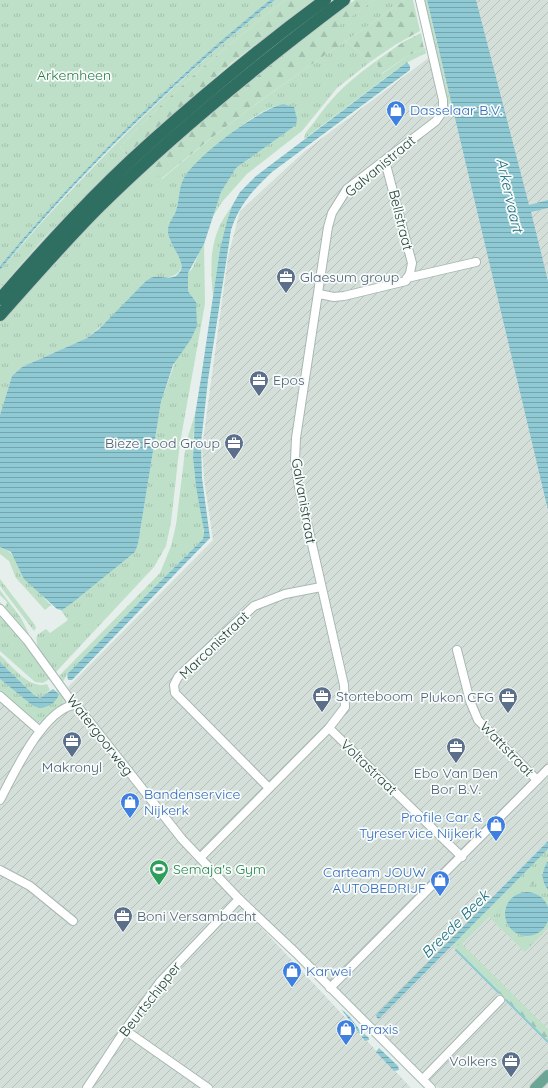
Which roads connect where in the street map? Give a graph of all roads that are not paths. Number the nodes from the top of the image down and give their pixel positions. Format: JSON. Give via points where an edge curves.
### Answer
{"nodes":[{"id":1,"x":325,"y":0,"type":"edge"},
{"id":2,"x":344,"y":0,"type":"edge"},
{"id":3,"x":420,"y":0,"type":"edge"},
{"id":4,"x":385,"y":161,"type":"junction"},
{"id":5,"x":476,"y":262,"type":"dead end"},
{"id":6,"x":407,"y":278,"type":"junction"},
{"id":7,"x":319,"y":294,"type":"junction"},
{"id":8,"x":0,"y":299,"type":"edge"},
{"id":9,"x":0,"y":316,"type":"edge"},
{"id":10,"x":321,"y":586,"type":"junction"},
{"id":11,"x":0,"y":608,"type":"edge"},
{"id":12,"x":457,"y":650,"type":"dead end"},
{"id":13,"x":0,"y":696,"type":"edge"},
{"id":14,"x":74,"y":705,"type":"junction"},
{"id":15,"x":329,"y":728,"type":"junction"},
{"id":16,"x":40,"y":731,"type":"junction"},
{"id":17,"x":548,"y":769,"type":"edge"},
{"id":18,"x":537,"y":780,"type":"junction"},
{"id":19,"x":268,"y":788,"type":"junction"},
{"id":20,"x":0,"y":800,"type":"edge"},
{"id":21,"x":462,"y":856,"type":"junction"},
{"id":22,"x":200,"y":858,"type":"junction"},
{"id":23,"x":0,"y":870,"type":"edge"},
{"id":24,"x":239,"y":899,"type":"junction"},
{"id":25,"x":73,"y":921,"type":"dead end"},
{"id":26,"x":330,"y":988,"type":"junction"},
{"id":27,"x":500,"y":1000,"type":"dead end"},
{"id":28,"x":125,"y":1030,"type":"junction"},
{"id":29,"x":548,"y":1074,"type":"edge"},
{"id":30,"x":423,"y":1079,"type":"junction"},
{"id":31,"x":88,"y":1088,"type":"edge"},
{"id":32,"x":208,"y":1088,"type":"edge"},
{"id":33,"x":431,"y":1088,"type":"edge"},
{"id":34,"x":535,"y":1088,"type":"edge"}],
"edges":[{"from":1,"to":8,"type":"highway","via":[[213,88],[150,142],[46,247]]},
{"from":2,"to":9,"type":"highway","via":[[284,45],[160,149],[100,206]]},
{"from":3,"to":4,"type":"street","name":"Galvanistraat","via":[[443,100],[443,111],[436,121]]},
{"from":4,"to":6,"type":"street","name":"Bellstraat","via":[[412,263]]},
{"from":4,"to":7,"type":"street","name":"Galvanistraat","via":[[347,190],[332,213]]},
{"from":5,"to":6,"type":"street"},
{"from":6,"to":7,"type":"street","via":[[406,281],[344,296]]},
{"from":7,"to":10,"type":"street","name":"Galvanistraat","via":[[296,438],[295,460]]},
{"from":10,"to":15,"type":"street","name":"Galvanistraat","via":[[346,696],[345,707]]},
{"from":10,"to":19,"type":"street","name":"Marconistraat","via":[[285,594],[254,606],[178,677],[174,685],[175,693]]},
{"from":11,"to":14,"type":"street","name":"Watergoorweg","via":[[28,640]]},
{"from":12,"to":18,"type":"street","name":"Wattstraat","via":[[470,701],[478,720]]},
{"from":13,"to":16,"type":"street"},
{"from":14,"to":16,"type":"street","via":[[60,711]]},
{"from":14,"to":22,"type":"street","name":"Watergoorweg"},
{"from":15,"to":19,"type":"street","name":"Galvanistraat"},
{"from":15,"to":21,"type":"street","name":"Voltastraat"},
{"from":16,"to":20,"type":"street","via":[[28,747]]},
{"from":17,"to":18,"type":"street"},
{"from":18,"to":21,"type":"street"},
{"from":19,"to":22,"type":"street","name":"Galvanistraat"},
{"from":21,"to":26,"type":"street"},
{"from":22,"to":24,"type":"street","name":"Watergoorweg"},
{"from":23,"to":25,"type":"street","via":[[30,886]]},
{"from":24,"to":26,"type":"street","name":"Watergoorweg"},
{"from":24,"to":28,"type":"street","name":"Beurtschipper","via":[[160,982]]},
{"from":26,"to":30,"type":"street","name":"Watergoorweg"},
{"from":27,"to":30,"type":"street"},
{"from":28,"to":31,"type":"street","name":"Beurtschipper"},
{"from":28,"to":32,"type":"street"},
{"from":29,"to":34,"type":"main road"},
{"from":30,"to":33,"type":"street","name":"Watergoorweg"}]}
